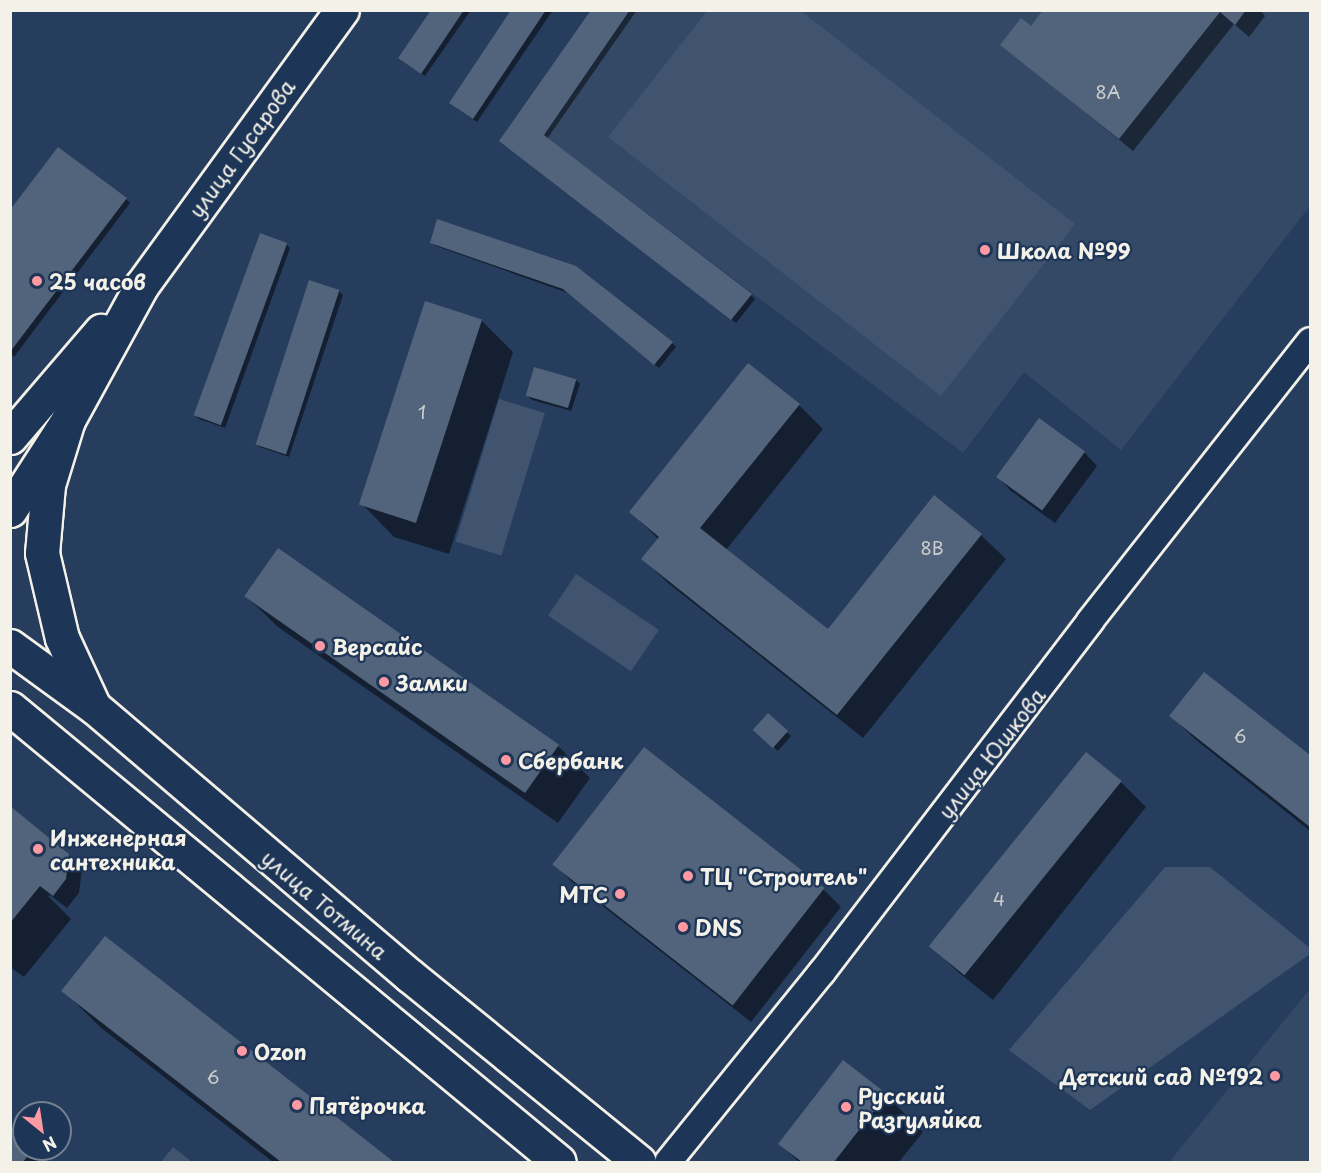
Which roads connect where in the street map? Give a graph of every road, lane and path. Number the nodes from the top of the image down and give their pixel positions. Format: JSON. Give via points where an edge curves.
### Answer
{"nodes":[{"id":1,"x":342,"y":10,"type":"edge"},
{"id":2,"x":142,"y":285,"type":"junction"},
{"id":3,"x":1311,"y":341,"type":"edge"},
{"id":4,"x":23,"y":413,"type":"edge"},
{"id":5,"x":68,"y":420,"type":"junction"},
{"id":6,"x":10,"y":437,"type":"edge"},
{"id":7,"x":10,"y":510,"type":"edge"},
{"id":8,"x":10,"y":646,"type":"edge"},
{"id":9,"x":94,"y":707,"type":"junction"},
{"id":10,"x":10,"y":708,"type":"edge"},
{"id":11,"x":560,"y":1162,"type":"edge"},
{"id":12,"x":639,"y":1162,"type":"edge"},
{"id":13,"x":668,"y":1162,"type":"edge"}],
"edges":[{"from":1,"to":2,"type":"main road","name":"улица Гусарова"},
{"from":2,"to":4,"type":"main road"},
{"from":2,"to":5,"type":"main road"},
{"from":3,"to":13,"type":"street","name":"улица Юшкова","via":[[822,972]]},
{"from":4,"to":6,"type":"main road"},
{"from":5,"to":7,"type":"main road"},
{"from":5,"to":9,"type":"main road","via":[[48,485],[42,553],[62,638]]},
{"from":8,"to":9,"type":"main road","name":"улица Тотмина"},
{"from":9,"to":12,"type":"main road","name":"улица Тотмина","via":[[409,975]]},
{"from":10,"to":11,"type":"main road"}]}
